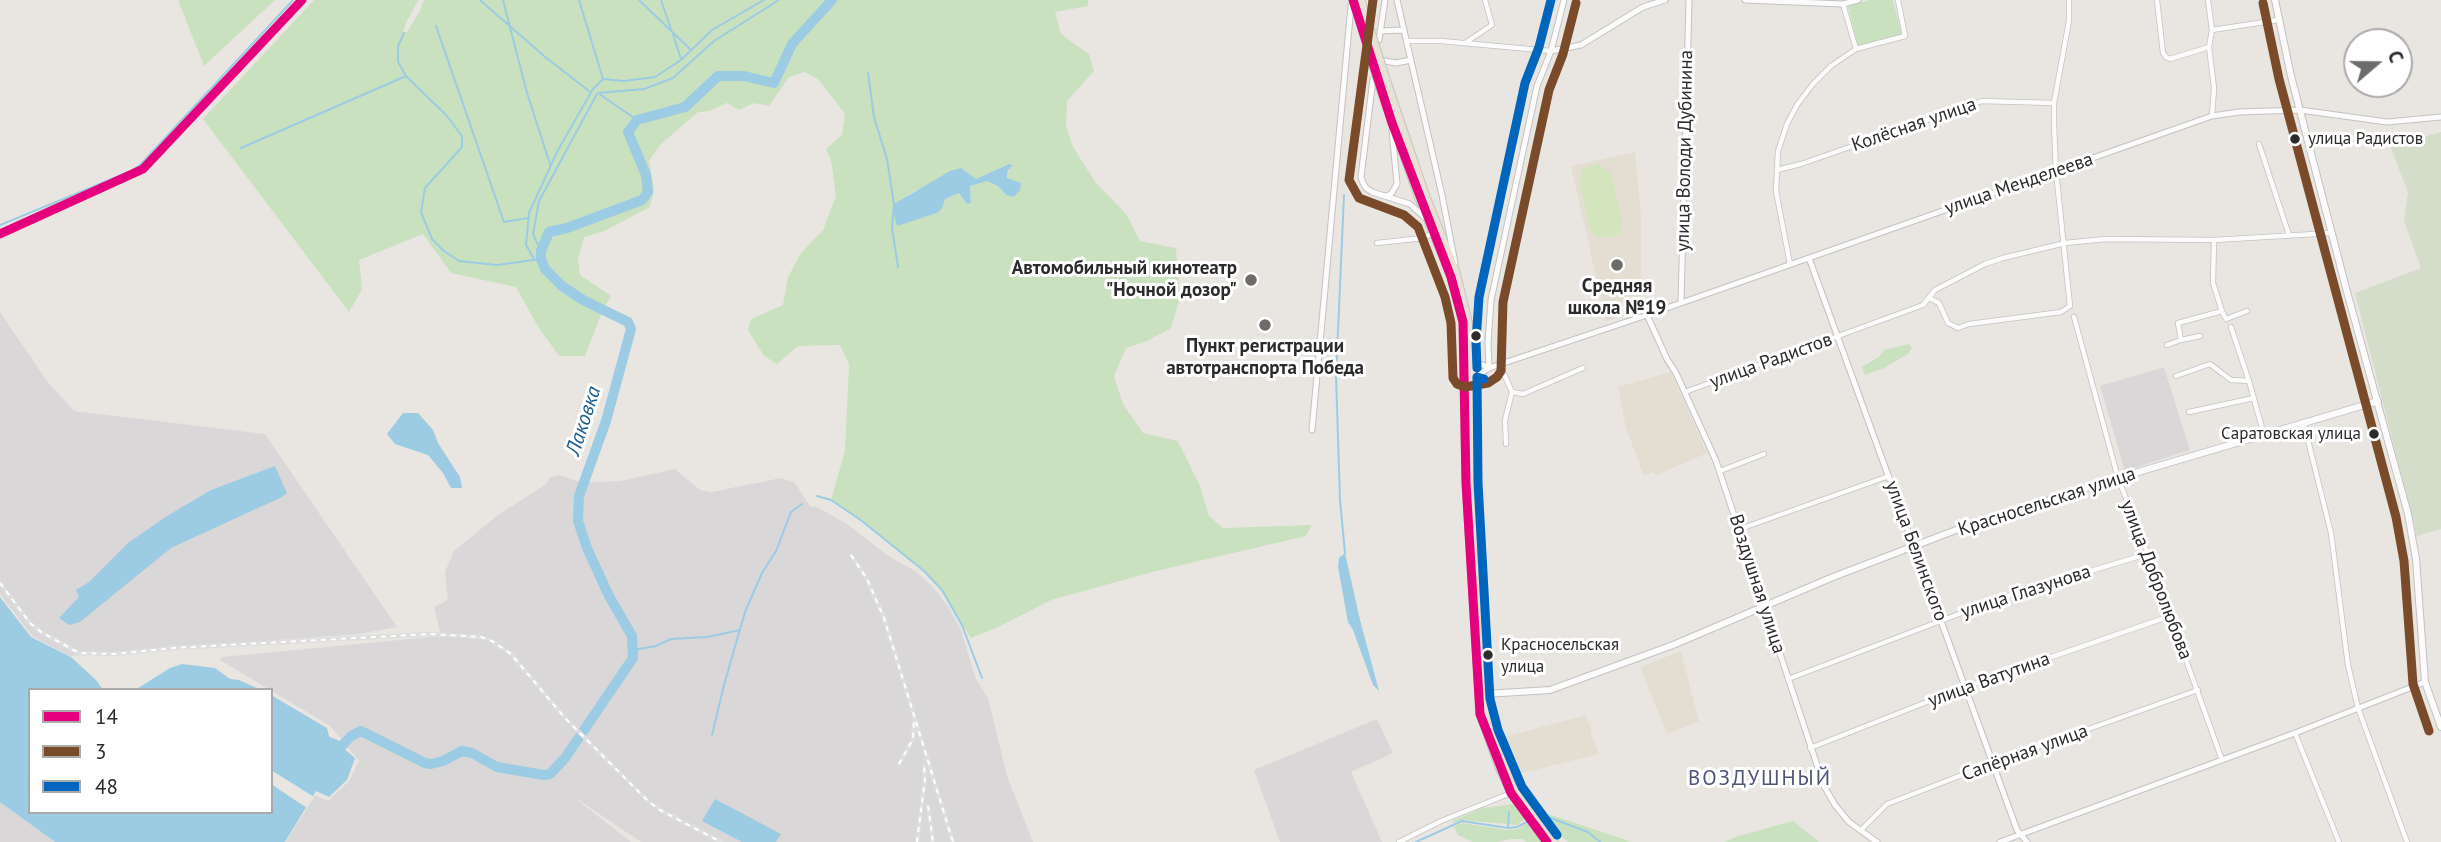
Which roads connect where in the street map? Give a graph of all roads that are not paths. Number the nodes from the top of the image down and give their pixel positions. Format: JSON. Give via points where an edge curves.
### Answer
{"nodes":[{"id":1,"x":302,"y":0,"type":"edge"},
{"id":2,"x":1361,"y":0,"type":"edge"},
{"id":3,"x":1385,"y":0,"type":"edge"},
{"id":4,"x":1396,"y":0,"type":"edge"},
{"id":5,"x":1485,"y":0,"type":"edge"},
{"id":6,"x":1564,"y":0,"type":"edge"},
{"id":7,"x":1665,"y":0,"type":"edge"},
{"id":8,"x":1689,"y":0,"type":"edge"},
{"id":9,"x":1745,"y":0,"type":"edge"},
{"id":10,"x":1858,"y":0,"type":"edge"},
{"id":11,"x":1898,"y":0,"type":"edge"},
{"id":12,"x":2069,"y":0,"type":"edge"},
{"id":13,"x":2157,"y":0,"type":"edge"},
{"id":14,"x":2208,"y":0,"type":"edge"},
{"id":15,"x":2275,"y":0,"type":"edge"},
{"id":16,"x":1352,"y":3,"type":"edge"},
{"id":17,"x":1843,"y":4,"type":"junction"},
{"id":18,"x":2278,"y":20,"type":"junction"},
{"id":19,"x":1404,"y":30,"type":"junction"},
{"id":20,"x":2212,"y":30,"type":"junction"},
{"id":21,"x":1380,"y":31,"type":"junction"},
{"id":22,"x":1379,"y":40,"type":"dead end"},
{"id":23,"x":1406,"y":41,"type":"junction"},
{"id":24,"x":1464,"y":43,"type":"junction"},
{"id":25,"x":2209,"y":47,"type":"junction"},
{"id":26,"x":1856,"y":49,"type":"junction"},
{"id":27,"x":1551,"y":51,"type":"junction"},
{"id":28,"x":1411,"y":60,"type":"junction"},
{"id":29,"x":1385,"y":61,"type":"dead end"},
{"id":30,"x":1373,"y":79,"type":"dead end"},
{"id":31,"x":1384,"y":85,"type":"junction"},
{"id":32,"x":2054,"y":103,"type":"junction"},
{"id":33,"x":2300,"y":110,"type":"junction"},
{"id":34,"x":2212,"y":116,"type":"junction"},
{"id":35,"x":2441,"y":117,"type":"edge"},
{"id":36,"x":1392,"y":123,"type":"junction"},
{"id":37,"x":2259,"y":144,"type":"dead end"},
{"id":38,"x":1777,"y":170,"type":"junction"},
{"id":39,"x":2056,"y":171,"type":"junction"},
{"id":40,"x":1424,"y":194,"type":"junction"},
{"id":41,"x":1442,"y":195,"type":"junction"},
{"id":42,"x":1387,"y":196,"type":"junction"},
{"id":43,"x":1427,"y":220,"type":"junction"},
{"id":44,"x":1433,"y":233,"type":"junction"},
{"id":45,"x":2332,"y":233,"type":"junction"},
{"id":46,"x":0,"y":234,"type":"edge"},
{"id":47,"x":2289,"y":235,"type":"junction"},
{"id":48,"x":2214,"y":240,"type":"junction"},
{"id":49,"x":1377,"y":243,"type":"dead end"},
{"id":50,"x":2065,"y":243,"type":"junction"},
{"id":51,"x":1809,"y":258,"type":"junction"},
{"id":52,"x":1790,"y":264,"type":"junction"},
{"id":53,"x":1456,"y":272,"type":"junction"},
{"id":54,"x":1929,"y":298,"type":"junction"},
{"id":55,"x":1681,"y":302,"type":"junction"},
{"id":56,"x":2222,"y":311,"type":"junction"},
{"id":57,"x":2247,"y":311,"type":"dead end"},
{"id":58,"x":1647,"y":315,"type":"junction"},
{"id":59,"x":2074,"y":317,"type":"dead end"},
{"id":60,"x":2231,"y":327,"type":"dead end"},
{"id":61,"x":2200,"y":336,"type":"dead end"},
{"id":62,"x":1837,"y":337,"type":"junction"},
{"id":63,"x":2181,"y":340,"type":"junction"},
{"id":64,"x":2167,"y":345,"type":"dead end"},
{"id":65,"x":1468,"y":364,"type":"junction"},
{"id":66,"x":1500,"y":365,"type":"junction"},
{"id":67,"x":1489,"y":368,"type":"junction"},
{"id":68,"x":1583,"y":369,"type":"dead end"},
{"id":69,"x":1468,"y":375,"type":"junction"},
{"id":70,"x":2176,"y":376,"type":"dead end"},
{"id":71,"x":2249,"y":381,"type":"junction"},
{"id":72,"x":1512,"y":392,"type":"junction"},
{"id":73,"x":1685,"y":392,"type":"junction"},
{"id":74,"x":2254,"y":398,"type":"junction"},
{"id":75,"x":2378,"y":401,"type":"junction"},
{"id":76,"x":2189,"y":412,"type":"dead end"},
{"id":77,"x":2304,"y":424,"type":"junction"},
{"id":78,"x":1312,"y":430,"type":"dead end"},
{"id":79,"x":2265,"y":436,"type":"junction"},
{"id":80,"x":1506,"y":444,"type":"dead end"},
{"id":81,"x":1764,"y":454,"type":"dead end"},
{"id":82,"x":1720,"y":471,"type":"junction"},
{"id":83,"x":1889,"y":476,"type":"junction"},
{"id":84,"x":2118,"y":478,"type":"junction"},
{"id":85,"x":1740,"y":529,"type":"junction"},
{"id":86,"x":1914,"y":546,"type":"junction"},
{"id":87,"x":2148,"y":554,"type":"junction"},
{"id":88,"x":1763,"y":605,"type":"junction"},
{"id":89,"x":2170,"y":616,"type":"junction"},
{"id":90,"x":1941,"y":620,"type":"junction"},
{"id":91,"x":1788,"y":679,"type":"junction"},
{"id":92,"x":2425,"y":682,"type":"junction"},
{"id":93,"x":1965,"y":687,"type":"junction"},
{"id":94,"x":2198,"y":690,"type":"junction"},
{"id":95,"x":1481,"y":694,"type":"junction"},
{"id":96,"x":2358,"y":708,"type":"junction"},
{"id":97,"x":2441,"y":727,"type":"edge"},
{"id":98,"x":2295,"y":733,"type":"junction"},
{"id":99,"x":1810,"y":748,"type":"junction"},
{"id":100,"x":2222,"y":760,"type":"junction"},
{"id":101,"x":1993,"y":763,"type":"junction"},
{"id":102,"x":1514,"y":793,"type":"junction"},
{"id":103,"x":1532,"y":819,"type":"junction"},
{"id":104,"x":1861,"y":830,"type":"junction"},
{"id":105,"x":2019,"y":835,"type":"junction"},
{"id":106,"x":1399,"y":842,"type":"edge"},
{"id":107,"x":1547,"y":842,"type":"edge"},
{"id":108,"x":1554,"y":842,"type":"edge"},
{"id":109,"x":1877,"y":842,"type":"edge"},
{"id":110,"x":2000,"y":842,"type":"edge"},
{"id":111,"x":2027,"y":842,"type":"edge"},
{"id":112,"x":2339,"y":842,"type":"edge"},
{"id":113,"x":2407,"y":842,"type":"edge"}],
"edges":[{"from":1,"to":46,"type":"street","via":[[144,170]]},
{"from":2,"to":31,"type":"main road","bridge":true},
{"from":3,"to":21,"type":"street"},
{"from":4,"to":19,"type":"street"},
{"from":5,"to":24,"type":"street","via":[[1492,26]]},
{"from":6,"to":27,"type":"street"},
{"from":7,"to":27,"type":"street","via":[[1581,44]]},
{"from":8,"to":55,"type":"street","name":"улица Володи Дубинина"},
{"from":9,"to":17,"type":"street"},
{"from":10,"to":17,"type":"street"},
{"from":11,"to":26,"type":"street","via":[[1905,36]]},
{"from":12,"to":32,"type":"street"},
{"from":13,"to":25,"type":"street","via":[[2166,57]]},
{"from":14,"to":20,"type":"street"},
{"from":15,"to":18,"type":"main road"},
{"from":16,"to":31,"type":"main road","bridge":true},
{"from":16,"to":78,"type":"street"},
{"from":17,"to":26,"type":"street"},
{"from":18,"to":20,"type":"street"},
{"from":18,"to":33,"type":"main road"},
{"from":19,"to":21,"type":"street"},
{"from":19,"to":23,"type":"street"},
{"from":20,"to":25,"type":"street"},
{"from":21,"to":22,"type":"street"},
{"from":23,"to":24,"type":"street"},
{"from":23,"to":28,"type":"street"},
{"from":24,"to":27,"type":"street"},
{"from":25,"to":34,"type":"street"},
{"from":26,"to":38,"type":"street","via":[[1831,66],[1797,105],[1778,151]]},
{"from":27,"to":67,"type":"street","via":[[1537,86],[1491,300]]},
{"from":28,"to":29,"type":"street"},
{"from":28,"to":41,"type":"street"},
{"from":30,"to":42,"type":"street","via":[[1361,177],[1366,188]]},
{"from":31,"to":36,"type":"main road"},
{"from":31,"to":40,"type":"main road"},
{"from":32,"to":38,"type":"street","name":"Колёсная улица","via":[[1982,101]]},
{"from":32,"to":39,"type":"street"},
{"from":33,"to":34,"type":"street","name":"улица Менделеева"},
{"from":33,"to":35,"type":"street","name":"улица Менделеева","via":[[2387,122]]},
{"from":33,"to":45,"type":"main road"},
{"from":34,"to":39,"type":"street","name":"улица Менделеева"},
{"from":36,"to":42,"type":"street","via":[[1397,184]]},
{"from":36,"to":43,"type":"main road"},
{"from":37,"to":47,"type":"street"},
{"from":38,"to":52,"type":"street","via":[[1776,191]]},
{"from":39,"to":50,"type":"street"},
{"from":39,"to":51,"type":"street","name":"улица Менделеева"},
{"from":40,"to":41,"type":"street","via":[[1434,200]]},
{"from":40,"to":53,"type":"main road"},
{"from":41,"to":53,"type":"street"},
{"from":42,"to":43,"type":"street","via":[[1410,204]]},
{"from":43,"to":44,"type":"main road"},
{"from":44,"to":49,"type":"street"},
{"from":44,"to":65,"type":"main road","via":[[1457,293]]},
{"from":45,"to":47,"type":"street","name":"улица Радистов"},
{"from":45,"to":75,"type":"main road"},
{"from":47,"to":48,"type":"street","name":"улица Радистов"},
{"from":48,"to":50,"type":"street","name":"улица Радистов"},
{"from":48,"to":56,"type":"street","via":[[2213,283]]},
{"from":50,"to":54,"type":"street","name":"улица Радистов","via":[[1985,264],[1935,290]]},
{"from":50,"to":54,"type":"street","via":[[2070,306],[2061,312],[1958,328],[1948,324],[1939,303]]},
{"from":51,"to":52,"type":"street","name":"улица Менделеева"},
{"from":51,"to":62,"type":"street","name":"улица Белинского"},
{"from":52,"to":55,"type":"street","name":"улица Менделеева"},
{"from":53,"to":65,"type":"main road","via":[[1469,325]]},
{"from":54,"to":62,"type":"street","name":"улица Радистов","via":[[1923,305]]},
{"from":55,"to":58,"type":"street","name":"улица Менделеева"},
{"from":56,"to":57,"type":"street","via":[[2225,318]]},
{"from":56,"to":63,"type":"street","via":[[2178,323]]},
{"from":58,"to":66,"type":"street","name":"улица Менделеева"},
{"from":58,"to":73,"type":"street","name":"Воздушная улица"},
{"from":59,"to":84,"type":"street","name":"улица Добролюбова"},
{"from":60,"to":71,"type":"street"},
{"from":61,"to":63,"type":"street"},
{"from":62,"to":73,"type":"street","name":"улица Радистов"},
{"from":62,"to":83,"type":"street","name":"улица Белинского"},
{"from":63,"to":64,"type":"street"},
{"from":65,"to":67,"type":"street","name":"улица Менделеева"},
{"from":65,"to":69,"type":"main road"},
{"from":66,"to":67,"type":"street","name":"улица Менделеева"},
{"from":66,"to":72,"type":"street"},
{"from":67,"to":69,"type":"street","name":"улица Менделеева"},
{"from":68,"to":72,"type":"street","via":[[1523,394]]},
{"from":69,"to":95,"type":"main road","via":[[1466,483]]},
{"from":70,"to":71,"type":"street","via":[[2210,364],[2231,380]]},
{"from":71,"to":74,"type":"street"},
{"from":72,"to":80,"type":"street","via":[[1505,420]]},
{"from":73,"to":82,"type":"street","name":"Воздушная улица"},
{"from":74,"to":76,"type":"street"},
{"from":74,"to":79,"type":"street"},
{"from":75,"to":77,"type":"main road","name":"Красносельская улица"},
{"from":75,"to":92,"type":"main road","via":[[2416,559]]},
{"from":77,"to":79,"type":"main road","name":"Красносельская улица"},
{"from":77,"to":96,"type":"street","via":[[2331,533]]},
{"from":79,"to":84,"type":"main road","name":"Красносельская улица"},
{"from":81,"to":82,"type":"street"},
{"from":82,"to":85,"type":"street","name":"Воздушная улица"},
{"from":83,"to":85,"type":"street"},
{"from":83,"to":86,"type":"street","name":"улица Белинского"},
{"from":84,"to":86,"type":"main road","name":"Красносельская улица"},
{"from":84,"to":87,"type":"street","name":"улица Добролюбова"},
{"from":85,"to":88,"type":"street","name":"Воздушная улица"},
{"from":86,"to":88,"type":"main road","name":"Красносельская улица"},
{"from":86,"to":90,"type":"street","name":"улица Белинского"},
{"from":87,"to":89,"type":"street","name":"улица Добролюбова"},
{"from":87,"to":90,"type":"street","name":"улица Глазунова"},
{"from":88,"to":91,"type":"street","name":"Воздушная улица"},
{"from":88,"to":95,"type":"main road","name":"Красносельская улица","via":[[1673,645],[1550,690]]},
{"from":89,"to":93,"type":"street","name":"улица Ватутина"},
{"from":89,"to":94,"type":"street","name":"улица Добролюбова"},
{"from":90,"to":91,"type":"street","name":"улица Глазунова"},
{"from":90,"to":93,"type":"street","name":"улица Белинского"},
{"from":91,"to":99,"type":"street","name":"Воздушная улица"},
{"from":92,"to":96,"type":"street"},
{"from":92,"to":97,"type":"main road"},
{"from":93,"to":99,"type":"street","name":"улица Ватутина"},
{"from":93,"to":101,"type":"street","name":"улица Белинского"},
{"from":94,"to":100,"type":"street","name":"улица Добролюбова"},
{"from":94,"to":101,"type":"street","name":"Сапёрная улица"},
{"from":95,"to":102,"type":"main road","via":[[1486,734]]},
{"from":96,"to":98,"type":"street"},
{"from":96,"to":113,"type":"street"},
{"from":98,"to":100,"type":"street"},
{"from":98,"to":112,"type":"street"},
{"from":99,"to":104,"type":"street","name":"Воздушная улица","via":[[1835,805]]},
{"from":100,"to":105,"type":"street"},
{"from":101,"to":104,"type":"street","name":"Сапёрная улица","via":[[1887,804]]},
{"from":101,"to":105,"type":"street","name":"улица Белинского"},
{"from":102,"to":103,"type":"main road"},
{"from":102,"to":106,"type":"street"},
{"from":103,"to":107,"type":"main road"},
{"from":103,"to":108,"type":"main road"},
{"from":104,"to":109,"type":"street","name":"Воздушная улица"},
{"from":105,"to":110,"type":"street"},
{"from":105,"to":111,"type":"street","name":"улица Белинского"}]}
